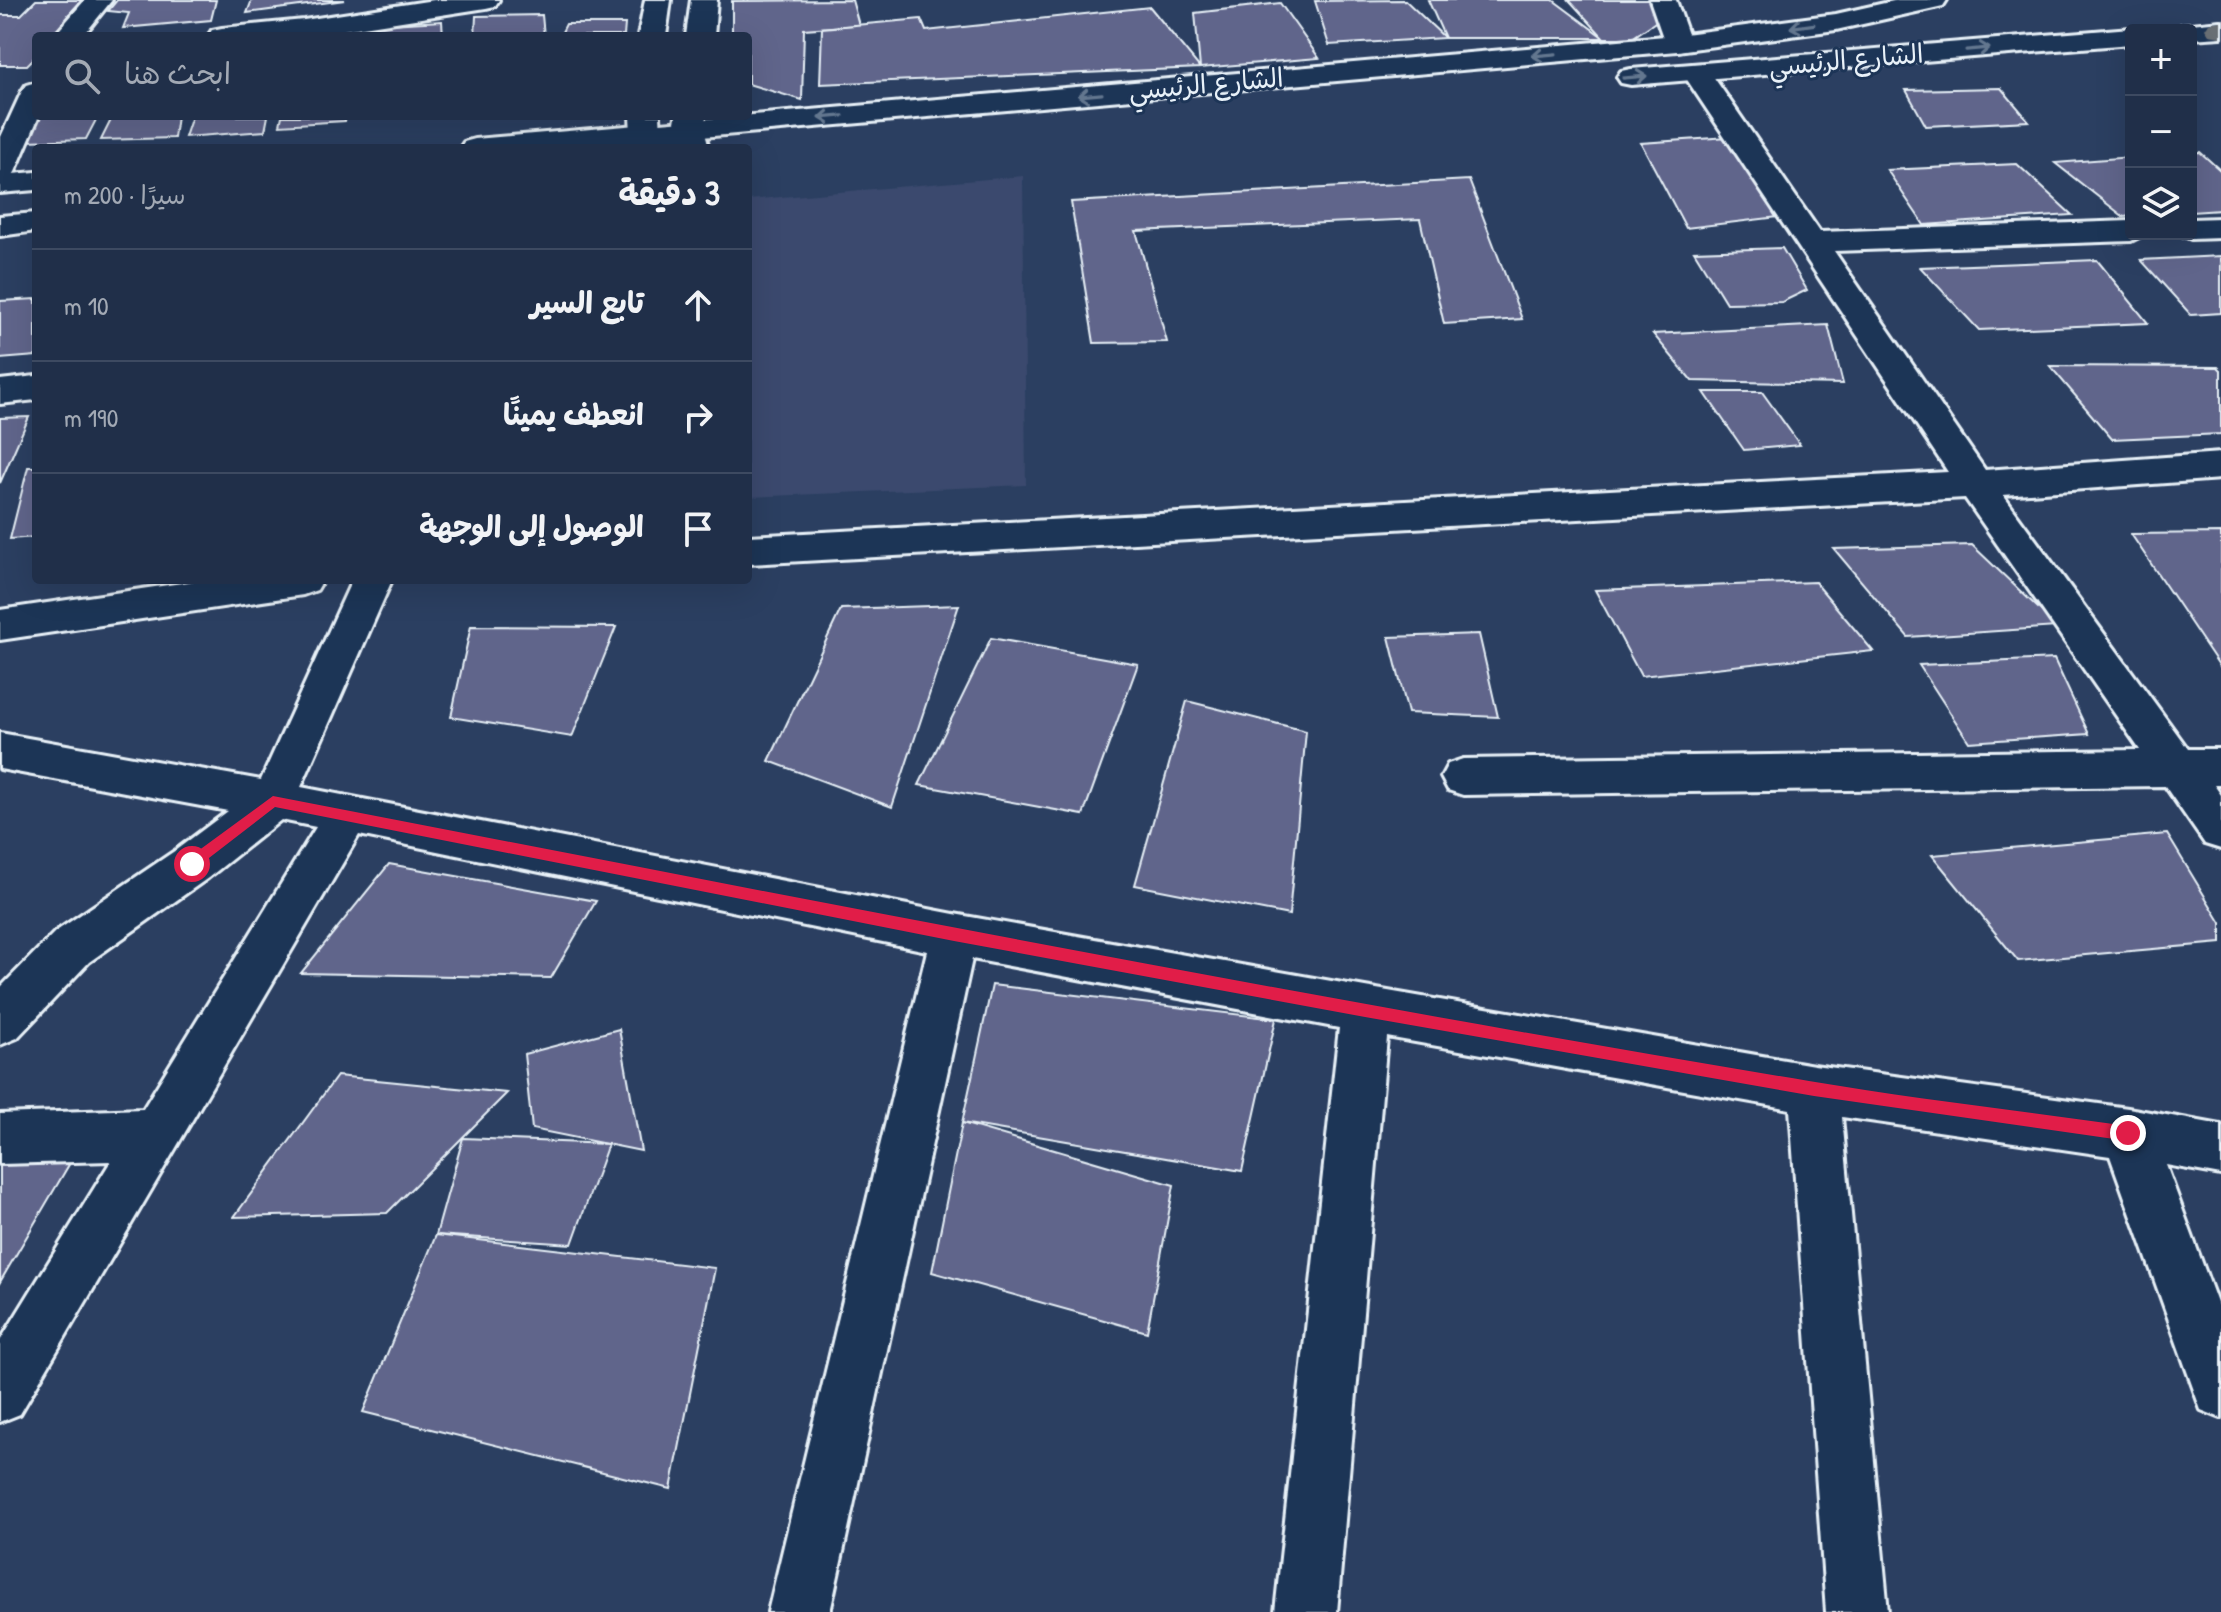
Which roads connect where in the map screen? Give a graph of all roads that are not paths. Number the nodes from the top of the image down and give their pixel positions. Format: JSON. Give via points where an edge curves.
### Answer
{"nodes":[{"id":1,"x":99,"y":0,"type":"edge"},
{"id":2,"x":486,"y":0,"type":"edge"},
{"id":3,"x":658,"y":0,"type":"edge"},
{"id":4,"x":704,"y":0,"type":"edge"},
{"id":5,"x":1663,"y":0,"type":"edge"},
{"id":6,"x":1934,"y":0,"type":"edge"},
{"id":7,"x":454,"y":2,"type":"edge"},
{"id":8,"x":2220,"y":29,"type":"edge"},
{"id":9,"x":2197,"y":31,"type":"edge"},
{"id":10,"x":71,"y":32,"type":"edge"},
{"id":11,"x":263,"y":32,"type":"edge"},
{"id":12,"x":653,"y":32,"type":"edge"},
{"id":13,"x":700,"y":32,"type":"edge"},
{"id":14,"x":2125,"y":36,"type":"edge"},
{"id":15,"x":1686,"y":58,"type":"junction"},
{"id":16,"x":1601,"y":80,"type":"dead end"},
{"id":17,"x":32,"y":100,"type":"edge"},
{"id":18,"x":691,"y":131,"type":"edge"},
{"id":19,"x":645,"y":132,"type":"edge"},
{"id":20,"x":969,"y":132,"type":"dead end"},
{"id":21,"x":518,"y":144,"type":"edge"},
{"id":22,"x":752,"y":151,"type":"edge"},
{"id":23,"x":0,"y":172,"type":"edge"},
{"id":24,"x":32,"y":181,"type":"edge"},
{"id":25,"x":0,"y":184,"type":"edge"},
{"id":26,"x":32,"y":222,"type":"edge"},
{"id":27,"x":0,"y":226,"type":"edge"},
{"id":28,"x":2221,"y":228,"type":"edge"},
{"id":29,"x":2197,"y":229,"type":"edge"},
{"id":30,"x":2125,"y":231,"type":"edge"},
{"id":31,"x":1811,"y":242,"type":"junction"},
{"id":32,"x":32,"y":388,"type":"edge"},
{"id":33,"x":0,"y":392,"type":"edge"},
{"id":34,"x":2220,"y":467,"type":"edge"},
{"id":35,"x":1975,"y":484,"type":"junction"},
{"id":36,"x":752,"y":550,"type":"edge"},
{"id":37,"x":276,"y":584,"type":"edge"},
{"id":38,"x":370,"y":584,"type":"edge"},
{"id":39,"x":0,"y":625,"type":"edge"},
{"id":40,"x":0,"y":751,"type":"edge"},
{"id":41,"x":2221,"y":767,"type":"edge"},
{"id":42,"x":2178,"y":769,"type":"junction"},
{"id":43,"x":1463,"y":777,"type":"dead end"},
{"id":44,"x":273,"y":801,"type":"junction"},
{"id":45,"x":348,"y":814,"type":"junction"},
{"id":46,"x":2221,"y":830,"type":"edge"},
{"id":47,"x":954,"y":935,"type":"junction"},
{"id":48,"x":1365,"y":1010,"type":"junction"},
{"id":49,"x":0,"y":1022,"type":"edge"},
{"id":50,"x":1814,"y":1089,"type":"junction"},
{"id":51,"x":2128,"y":1133,"type":"junction"},
{"id":52,"x":157,"y":1134,"type":"junction"},
{"id":53,"x":0,"y":1139,"type":"edge"},
{"id":54,"x":2221,"y":1150,"type":"edge"},
{"id":55,"x":2221,"y":1390,"type":"edge"},
{"id":56,"x":0,"y":1394,"type":"edge"},
{"id":57,"x":799,"y":1612,"type":"edge"},
{"id":58,"x":1306,"y":1612,"type":"edge"},
{"id":59,"x":1857,"y":1612,"type":"edge"}],
"edges":[{"from":1,"to":10,"type":"street"},
{"from":2,"to":7,"type":"street"},
{"from":3,"to":12,"type":"street"},
{"from":4,"to":13,"type":"street"},
{"from":5,"to":15,"type":"street"},
{"from":6,"to":15,"type":"street","name":"الشارع الرئيسي","one_way":true},
{"from":7,"to":11,"type":"street"},
{"from":8,"to":9,"type":"street"},
{"from":15,"to":14,"type":"street","name":"الشارع الرئيسي","one_way":true},
{"from":16,"to":15,"type":"street","name":"الشارع الرئيسي","one_way":true},
{"from":15,"to":18,"type":"street","name":"الشارع الرئيسي","one_way":true},
{"from":15,"to":31,"type":"street"},
{"from":17,"to":23,"type":"street"},
{"from":18,"to":19,"type":"street","name":"الشارع الرئيسي"},
{"from":19,"to":21,"type":"street","name":"الشارع الرئيسي"},
{"from":20,"to":22,"type":"street"},
{"from":24,"to":25,"type":"street"},
{"from":26,"to":27,"type":"street"},
{"from":28,"to":29,"type":"street"},
{"from":30,"to":31,"type":"street"},
{"from":31,"to":35,"type":"street"},
{"from":32,"to":33,"type":"street"},
{"from":34,"to":35,"type":"street"},
{"from":35,"to":36,"type":"street"},
{"from":35,"to":42,"type":"street"},
{"from":37,"to":39,"type":"street"},
{"from":38,"to":44,"type":"street"},
{"from":40,"to":44,"type":"street"},
{"from":41,"to":42,"type":"street"},
{"from":42,"to":43,"type":"street"},
{"from":42,"to":46,"type":"street"},
{"from":44,"to":45,"type":"street"},
{"from":44,"to":49,"type":"street","via":[[72,947]]},
{"from":45,"to":47,"type":"street"},
{"from":45,"to":52,"type":"street"},
{"from":47,"to":48,"type":"street"},
{"from":47,"to":57,"type":"street"},
{"from":48,"to":50,"type":"street"},
{"from":48,"to":58,"type":"street"},
{"from":50,"to":51,"type":"street"},
{"from":50,"to":59,"type":"street"},
{"from":51,"to":54,"type":"street"},
{"from":51,"to":55,"type":"street"},
{"from":52,"to":53,"type":"street"},
{"from":52,"to":56,"type":"street"}]}
